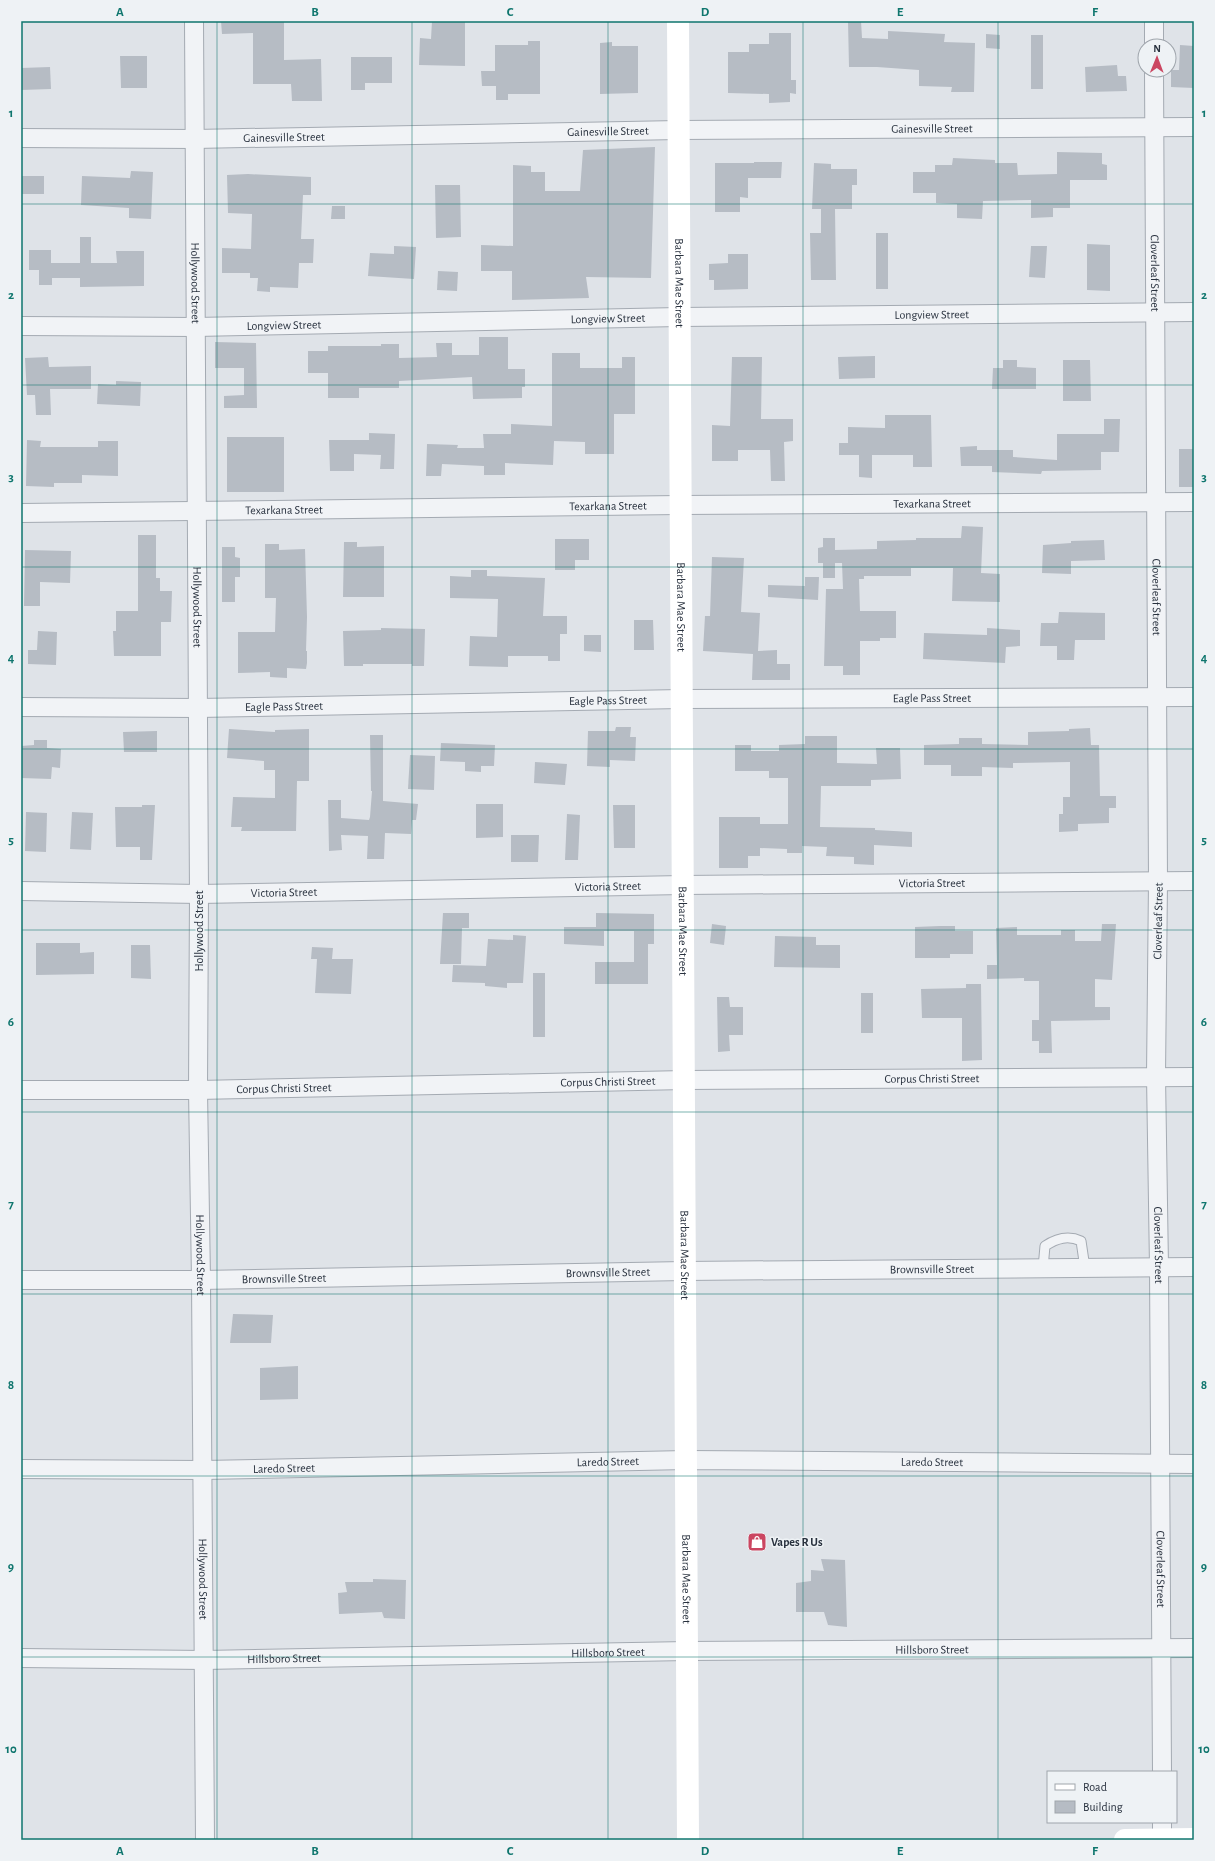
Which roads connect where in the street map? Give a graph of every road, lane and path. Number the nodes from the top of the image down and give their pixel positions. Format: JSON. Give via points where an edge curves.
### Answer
{"nodes":[{"id":1,"x":194,"y":21,"type":"edge"},
{"id":2,"x":678,"y":21,"type":"edge"},
{"id":3,"x":1154,"y":21,"type":"edge"},
{"id":4,"x":1154,"y":38,"type":"edge"},
{"id":5,"x":1154,"y":78,"type":"edge"},
{"id":6,"x":1154,"y":127,"type":"junction"},
{"id":7,"x":1194,"y":127,"type":"edge"},
{"id":8,"x":678,"y":130,"type":"junction"},
{"id":9,"x":21,"y":138,"type":"edge"},
{"id":10,"x":195,"y":139,"type":"junction"},
{"id":11,"x":1194,"y":312,"type":"edge"},
{"id":12,"x":1155,"y":313,"type":"junction"},
{"id":13,"x":679,"y":317,"type":"junction"},
{"id":14,"x":21,"y":326,"type":"edge"},
{"id":15,"x":196,"y":327,"type":"junction"},
{"id":16,"x":1156,"y":502,"type":"junction"},
{"id":17,"x":1194,"y":502,"type":"edge"},
{"id":18,"x":680,"y":504,"type":"junction"},
{"id":19,"x":197,"y":512,"type":"junction"},
{"id":20,"x":21,"y":514,"type":"edge"},
{"id":21,"x":1194,"y":696,"type":"edge"},
{"id":22,"x":1157,"y":697,"type":"junction"},
{"id":23,"x":682,"y":700,"type":"junction"},
{"id":24,"x":21,"y":707,"type":"edge"},
{"id":25,"x":198,"y":708,"type":"junction"},
{"id":26,"x":1158,"y":881,"type":"junction"},
{"id":27,"x":1194,"y":881,"type":"edge"},
{"id":28,"x":682,"y":885,"type":"junction"},
{"id":29,"x":21,"y":891,"type":"edge"},
{"id":30,"x":199,"y":894,"type":"junction"},
{"id":31,"x":1156,"y":1076,"type":"junction"},
{"id":32,"x":1194,"y":1077,"type":"edge"},
{"id":33,"x":685,"y":1080,"type":"junction"},
{"id":34,"x":21,"y":1090,"type":"edge"},
{"id":35,"x":198,"y":1090,"type":"junction"},
{"id":36,"x":1159,"y":1267,"type":"junction"},
{"id":37,"x":1194,"y":1267,"type":"edge"},
{"id":38,"x":1043,"y":1268,"type":"junction"},
{"id":39,"x":1085,"y":1268,"type":"junction"},
{"id":40,"x":684,"y":1271,"type":"junction"},
{"id":41,"x":21,"y":1280,"type":"edge"},
{"id":42,"x":201,"y":1280,"type":"junction"},
{"id":43,"x":686,"y":1460,"type":"junction"},
{"id":44,"x":1160,"y":1463,"type":"junction"},
{"id":45,"x":1194,"y":1464,"type":"edge"},
{"id":46,"x":21,"y":1469,"type":"edge"},
{"id":47,"x":203,"y":1470,"type":"junction"},
{"id":48,"x":1161,"y":1648,"type":"junction"},
{"id":49,"x":1194,"y":1648,"type":"edge"},
{"id":50,"x":687,"y":1651,"type":"junction"},
{"id":51,"x":21,"y":1658,"type":"edge"},
{"id":52,"x":204,"y":1660,"type":"junction"},
{"id":53,"x":1162,"y":1771,"type":"edge"},
{"id":54,"x":1162,"y":1823,"type":"edge"},
{"id":55,"x":1194,"y":1839,"type":"edge"},
{"id":56,"x":205,"y":1840,"type":"edge"},
{"id":57,"x":688,"y":1840,"type":"edge"},
{"id":58,"x":1125,"y":1840,"type":"edge"},
{"id":59,"x":1162,"y":1840,"type":"edge"}],
"edges":[{"from":1,"to":10,"type":"street","name":"Hollywood Street"},
{"from":2,"to":8,"type":"street","name":"Barbara Mae Street"},
{"from":3,"to":4,"type":"street"},
{"from":5,"to":6,"type":"street","name":"Cloverleaf Street"},
{"from":6,"to":7,"type":"street","name":"Gainesville Street"},
{"from":6,"to":8,"type":"street","name":"Gainesville Street"},
{"from":6,"to":12,"type":"street","name":"Cloverleaf Street"},
{"from":8,"to":10,"type":"street","name":"Gainesville Street"},
{"from":8,"to":13,"type":"street","name":"Barbara Mae Street"},
{"from":9,"to":10,"type":"street","name":"Gainesville Street"},
{"from":10,"to":15,"type":"street","name":"Hollywood Street"},
{"from":11,"to":12,"type":"street","name":"Longview Street"},
{"from":12,"to":13,"type":"street","name":"Longview Street"},
{"from":12,"to":16,"type":"street","name":"Cloverleaf Street"},
{"from":13,"to":15,"type":"street","name":"Longview Street"},
{"from":13,"to":18,"type":"street","name":"Barbara Mae Street"},
{"from":14,"to":15,"type":"street","name":"Longview Street"},
{"from":15,"to":19,"type":"street","name":"Hollywood Street"},
{"from":16,"to":17,"type":"street","name":"Texarkana Street"},
{"from":16,"to":18,"type":"street","name":"Texarkana Street"},
{"from":16,"to":22,"type":"street","name":"Cloverleaf Street"},
{"from":18,"to":19,"type":"street","name":"Texarkana Street"},
{"from":18,"to":23,"type":"street","name":"Barbara Mae Street"},
{"from":19,"to":20,"type":"street","name":"Texarkana Street"},
{"from":19,"to":25,"type":"street","name":"Hollywood Street"},
{"from":21,"to":22,"type":"street","name":"Eagle Pass Street"},
{"from":22,"to":23,"type":"street","name":"Eagle Pass Street"},
{"from":22,"to":26,"type":"street","name":"Cloverleaf Street"},
{"from":23,"to":25,"type":"street","name":"Eagle Pass Street"},
{"from":23,"to":28,"type":"street","name":"Barbara Mae Street"},
{"from":24,"to":25,"type":"street","name":"Eagle Pass Street"},
{"from":25,"to":30,"type":"street","name":"Hollywood Street"},
{"from":26,"to":27,"type":"street","name":"Victoria Street"},
{"from":26,"to":28,"type":"street","name":"Victoria Street"},
{"from":26,"to":31,"type":"street","name":"Cloverleaf Street"},
{"from":28,"to":30,"type":"street","name":"Victoria Street"},
{"from":28,"to":33,"type":"street","name":"Barbara Mae Street"},
{"from":29,"to":30,"type":"street","name":"Victoria Street"},
{"from":30,"to":35,"type":"street","name":"Hollywood Street"},
{"from":31,"to":32,"type":"street","name":"Corpus Christi Street"},
{"from":31,"to":33,"type":"street","name":"Corpus Christi Street"},
{"from":31,"to":36,"type":"street","name":"Cloverleaf Street"},
{"from":33,"to":35,"type":"street","name":"Corpus Christi Street"},
{"from":33,"to":40,"type":"street","name":"Barbara Mae Street"},
{"from":34,"to":35,"type":"street","name":"Corpus Christi Street"},
{"from":35,"to":42,"type":"street","name":"Hollywood Street"},
{"from":36,"to":37,"type":"street","name":"Brownsville Street"},
{"from":36,"to":39,"type":"street","name":"Brownsville Street"},
{"from":36,"to":44,"type":"street","name":"Cloverleaf Street"},
{"from":38,"to":39,"type":"street","name":"Brownsville Street"},
{"from":38,"to":39,"type":"lane","via":[[1045,1246],[1059,1239],[1071,1237],[1081,1241]]},
{"from":38,"to":40,"type":"street","name":"Brownsville Street"},
{"from":40,"to":42,"type":"street","name":"Brownsville Street"},
{"from":40,"to":43,"type":"street","name":"Barbara Mae Street"},
{"from":41,"to":42,"type":"street","name":"Brownsville Street"},
{"from":42,"to":47,"type":"street","name":"Hollywood Street"},
{"from":43,"to":44,"type":"street","name":"Laredo Street"},
{"from":43,"to":47,"type":"street","name":"Laredo Street"},
{"from":43,"to":50,"type":"street","name":"Barbara Mae Street"},
{"from":44,"to":45,"type":"street","name":"Laredo Street"},
{"from":44,"to":48,"type":"street","name":"Cloverleaf Street"},
{"from":46,"to":47,"type":"street","name":"Laredo Street"},
{"from":47,"to":52,"type":"street","name":"Hollywood Street"},
{"from":48,"to":49,"type":"street","name":"Hillsboro Street"},
{"from":48,"to":50,"type":"street","name":"Hillsboro Street"},
{"from":48,"to":53,"type":"street","name":"Cloverleaf Street"},
{"from":50,"to":52,"type":"street","name":"Hillsboro Street"},
{"from":50,"to":57,"type":"street","name":"Barbara Mae Street"},
{"from":51,"to":52,"type":"street","name":"Hillsboro Street"},
{"from":52,"to":56,"type":"street","name":"Hollywood Street"},
{"from":54,"to":59,"type":"street"},
{"from":55,"to":59,"type":"street"},
{"from":58,"to":59,"type":"street"}]}
